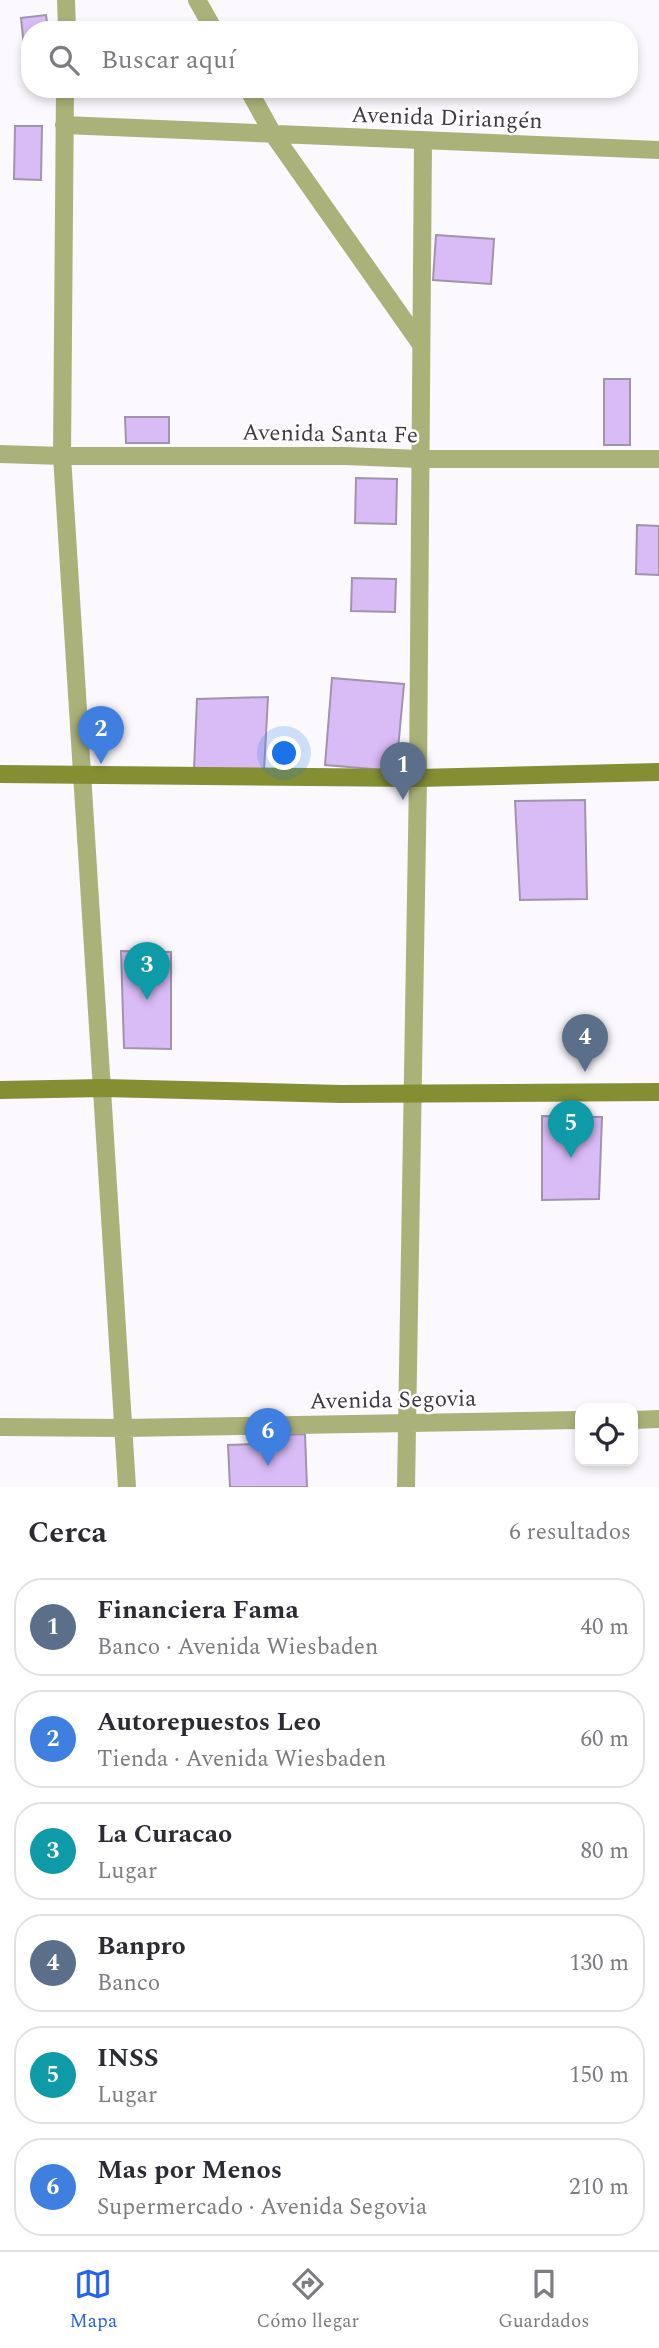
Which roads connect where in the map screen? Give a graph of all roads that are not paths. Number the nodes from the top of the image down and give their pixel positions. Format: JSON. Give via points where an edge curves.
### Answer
{"nodes":[{"id":1,"x":197,"y":0,"type":"edge"},
{"id":2,"x":70,"y":1,"type":"edge"},
{"id":3,"x":67,"y":21,"type":"edge"},
{"id":4,"x":209,"y":21,"type":"edge"},
{"id":5,"x":65,"y":98,"type":"edge"},
{"id":6,"x":253,"y":98,"type":"edge"},
{"id":7,"x":64,"y":125,"type":"junction"},
{"id":8,"x":273,"y":134,"type":"junction"},
{"id":9,"x":423,"y":141,"type":"junction"},
{"id":10,"x":659,"y":150,"type":"edge"},
{"id":11,"x":420,"y":342,"type":"junction"},
{"id":12,"x":0,"y":454,"type":"edge"},
{"id":13,"x":62,"y":456,"type":"junction"},
{"id":14,"x":419,"y":459,"type":"junction"},
{"id":15,"x":659,"y":460,"type":"edge"},
{"id":16,"x":659,"y":772,"type":"edge"},
{"id":17,"x":0,"y":774,"type":"edge"},
{"id":18,"x":81,"y":776,"type":"junction"},
{"id":19,"x":418,"y":778,"type":"junction"},
{"id":20,"x":104,"y":1088,"type":"junction"},
{"id":21,"x":0,"y":1090,"type":"edge"},
{"id":22,"x":659,"y":1092,"type":"edge"},
{"id":23,"x":414,"y":1093,"type":"junction"},
{"id":24,"x":659,"y":1419,"type":"edge"},
{"id":25,"x":575,"y":1420,"type":"edge"},
{"id":26,"x":638,"y":1420,"type":"edge"},
{"id":27,"x":407,"y":1423,"type":"junction"},
{"id":28,"x":0,"y":1427,"type":"edge"},
{"id":29,"x":123,"y":1428,"type":"junction"},
{"id":30,"x":127,"y":1487,"type":"edge"},
{"id":31,"x":406,"y":1487,"type":"edge"}],
"edges":[{"from":1,"to":4,"type":"street"},
{"from":2,"to":3,"type":"street"},
{"from":5,"to":7,"type":"street"},
{"from":6,"to":8,"type":"street"},
{"from":7,"to":8,"type":"street","name":"Avenida Diriangén"},
{"from":7,"to":13,"type":"street"},
{"from":8,"to":9,"type":"street","name":"Avenida Diriangén"},
{"from":8,"to":11,"type":"street"},
{"from":9,"to":10,"type":"street","name":"Avenida Diriangén"},
{"from":9,"to":11,"type":"street"},
{"from":11,"to":14,"type":"street"},
{"from":12,"to":13,"type":"street","name":"Avenida Santa Fe"},
{"from":13,"to":14,"type":"street","name":"Avenida Santa Fe"},
{"from":13,"to":18,"type":"street"},
{"from":14,"to":15,"type":"street","name":"Avenida Santa Fe"},
{"from":14,"to":19,"type":"street"},
{"from":16,"to":19,"type":"street"},
{"from":17,"to":18,"type":"street"},
{"from":18,"to":19,"type":"street"},
{"from":18,"to":20,"type":"street"},
{"from":19,"to":23,"type":"street"},
{"from":20,"to":21,"type":"street"},
{"from":20,"to":23,"type":"street"},
{"from":20,"to":29,"type":"street"},
{"from":22,"to":23,"type":"street"},
{"from":23,"to":27,"type":"street"},
{"from":24,"to":26,"type":"street"},
{"from":25,"to":27,"type":"street","name":"Avenida Segovia"},
{"from":27,"to":29,"type":"street","name":"Avenida Segovia"},
{"from":27,"to":31,"type":"street"},
{"from":28,"to":29,"type":"street","name":"Avenida Segovia"},
{"from":29,"to":30,"type":"street"}]}
